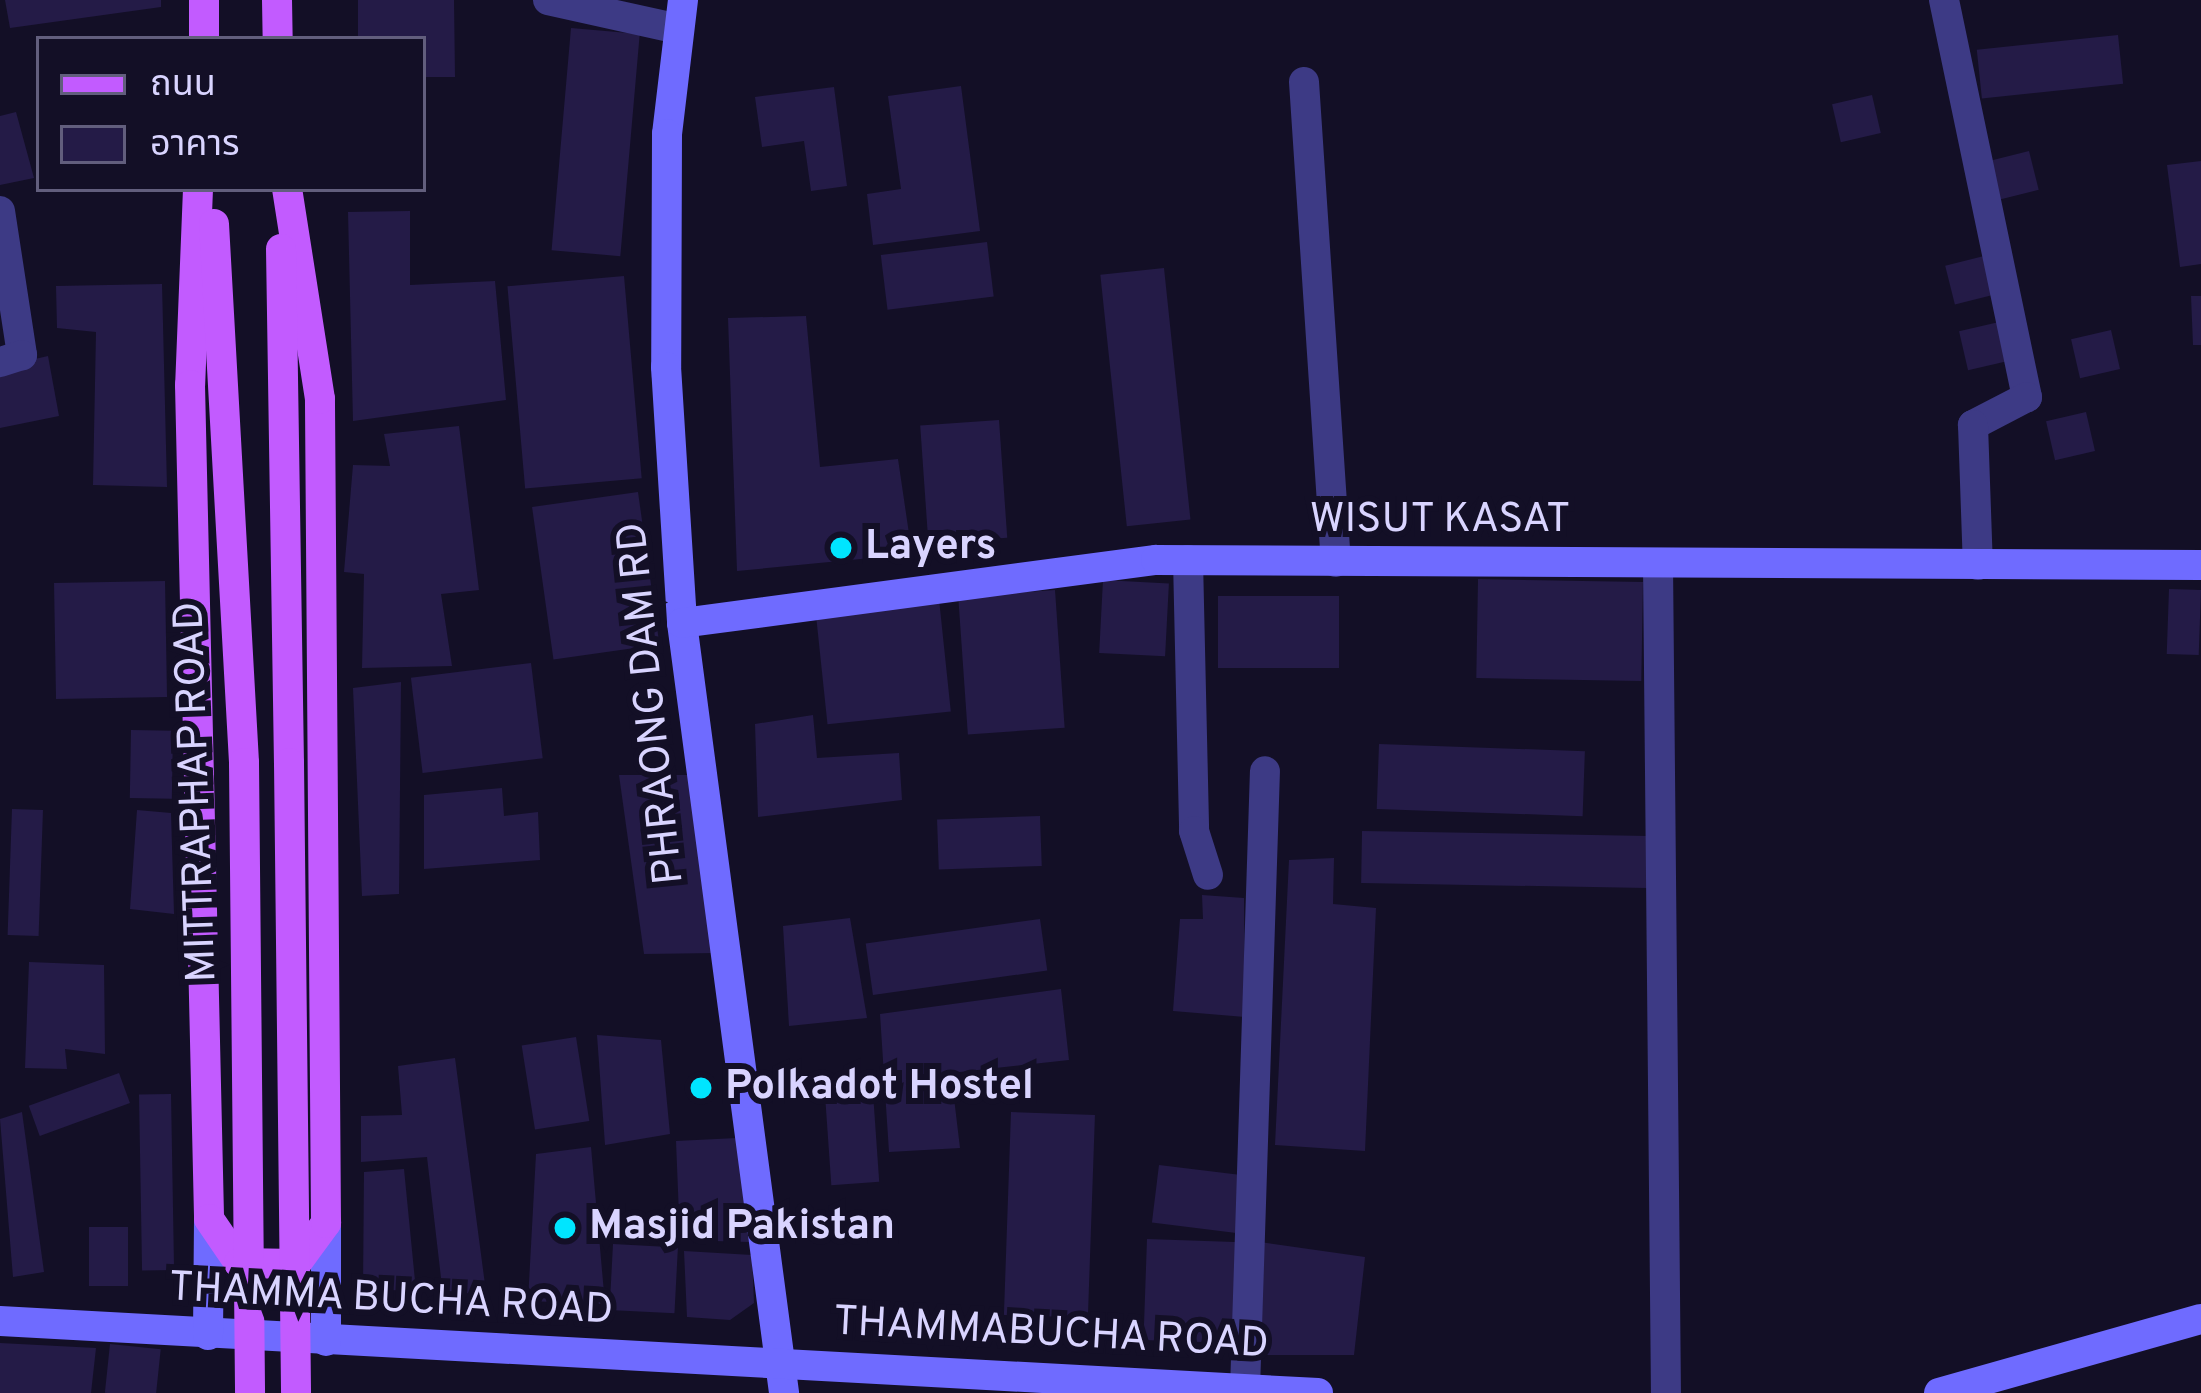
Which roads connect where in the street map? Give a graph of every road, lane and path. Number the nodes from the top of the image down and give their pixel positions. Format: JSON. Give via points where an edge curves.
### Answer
{"nodes":[{"id":1,"x":204,"y":0,"type":"edge"},
{"id":2,"x":278,"y":0,"type":"edge"},
{"id":3,"x":548,"y":0,"type":"edge"},
{"id":4,"x":1944,"y":0,"type":"edge"},
{"id":5,"x":681,"y":14,"type":"edge"},
{"id":6,"x":204,"y":36,"type":"edge"},
{"id":7,"x":278,"y":36,"type":"edge"},
{"id":8,"x":1304,"y":82,"type":"dead end"},
{"id":9,"x":198,"y":192,"type":"edge"},
{"id":10,"x":212,"y":192,"type":"edge"},
{"id":11,"x":284,"y":192,"type":"edge"},
{"id":12,"x":285,"y":192,"type":"edge"},
{"id":13,"x":0,"y":211,"type":"edge"},
{"id":14,"x":0,"y":362,"type":"edge"},
{"id":15,"x":1187,"y":560,"type":"junction"},
{"id":16,"x":1336,"y":562,"type":"junction"},
{"id":17,"x":1658,"y":564,"type":"junction"},
{"id":18,"x":1978,"y":565,"type":"junction"},
{"id":19,"x":2201,"y":565,"type":"edge"},
{"id":20,"x":682,"y":622,"type":"junction"},
{"id":21,"x":1265,"y":771,"type":"dead end"},
{"id":22,"x":1208,"y":874,"type":"dead end"},
{"id":23,"x":208,"y":1219,"type":"junction"},
{"id":24,"x":326,"y":1223,"type":"junction"},
{"id":25,"x":2201,"y":1319,"type":"edge"},
{"id":26,"x":0,"y":1321,"type":"edge"},
{"id":27,"x":208,"y":1335,"type":"junction"},
{"id":28,"x":326,"y":1341,"type":"junction"},
{"id":29,"x":778,"y":1362,"type":"junction"},
{"id":30,"x":1245,"y":1389,"type":"junction"},
{"id":31,"x":250,"y":1393,"type":"edge"},
{"id":32,"x":296,"y":1393,"type":"edge"},
{"id":33,"x":784,"y":1393,"type":"edge"},
{"id":34,"x":1318,"y":1393,"type":"edge"},
{"id":35,"x":1666,"y":1393,"type":"edge"},
{"id":36,"x":1940,"y":1393,"type":"edge"}],
"edges":[{"from":1,"to":6,"type":"main road"},
{"from":2,"to":7,"type":"main road"},
{"from":3,"to":5,"type":"street"},
{"from":4,"to":18,"type":"street","via":[[2027,397],[1973,425]]},
{"from":5,"to":20,"type":"street","name":"PHRAONG DAM RD","via":[[666,367]]},
{"from":8,"to":16,"type":"street"},
{"from":9,"to":23,"type":"main road","via":[[190,385]]},
{"from":10,"to":31,"type":"main road","name":"MITTRAPHAP ROAD","bridge":true,"via":[[244,763]]},
{"from":11,"to":32,"type":"main road","name":"MITTRAPHAP ROAD","bridge":true},
{"from":12,"to":24,"type":"main road","via":[[320,399]]},
{"from":13,"to":14,"type":"street","via":[[22,355]]},
{"from":15,"to":16,"type":"street","name":"WISUT KASAT"},
{"from":15,"to":20,"type":"street","name":"WISUT KASAT","via":[[1052,567]]},
{"from":15,"to":22,"type":"street","via":[[1194,831]]},
{"from":16,"to":17,"type":"street","name":"WISUT KASAT"},
{"from":17,"to":18,"type":"street","name":"WISUT KASAT"},
{"from":17,"to":35,"type":"street"},
{"from":18,"to":19,"type":"street","name":"WISUT KASAT"},
{"from":20,"to":29,"type":"street","name":"PHRAONG DAM RD"},
{"from":21,"to":30,"type":"street"},
{"from":23,"to":24,"type":"main road","via":[[239,1263],[296,1264]]},
{"from":23,"to":27,"type":"street"},
{"from":24,"to":28,"type":"street"},
{"from":25,"to":36,"type":"street"},
{"from":26,"to":27,"type":"street","name":"THAMMA BUCHA ROAD"},
{"from":27,"to":28,"type":"street","name":"THAMMA BUCHA ROAD"},
{"from":28,"to":29,"type":"street","name":"THAMMA BUCHA ROAD"},
{"from":29,"to":30,"type":"street","name":"THAMMABUCHA ROAD"},
{"from":29,"to":33,"type":"street","name":"PHRAONG DAM RD"},
{"from":30,"to":34,"type":"street","name":"THAMMABUCHA ROAD"}]}
